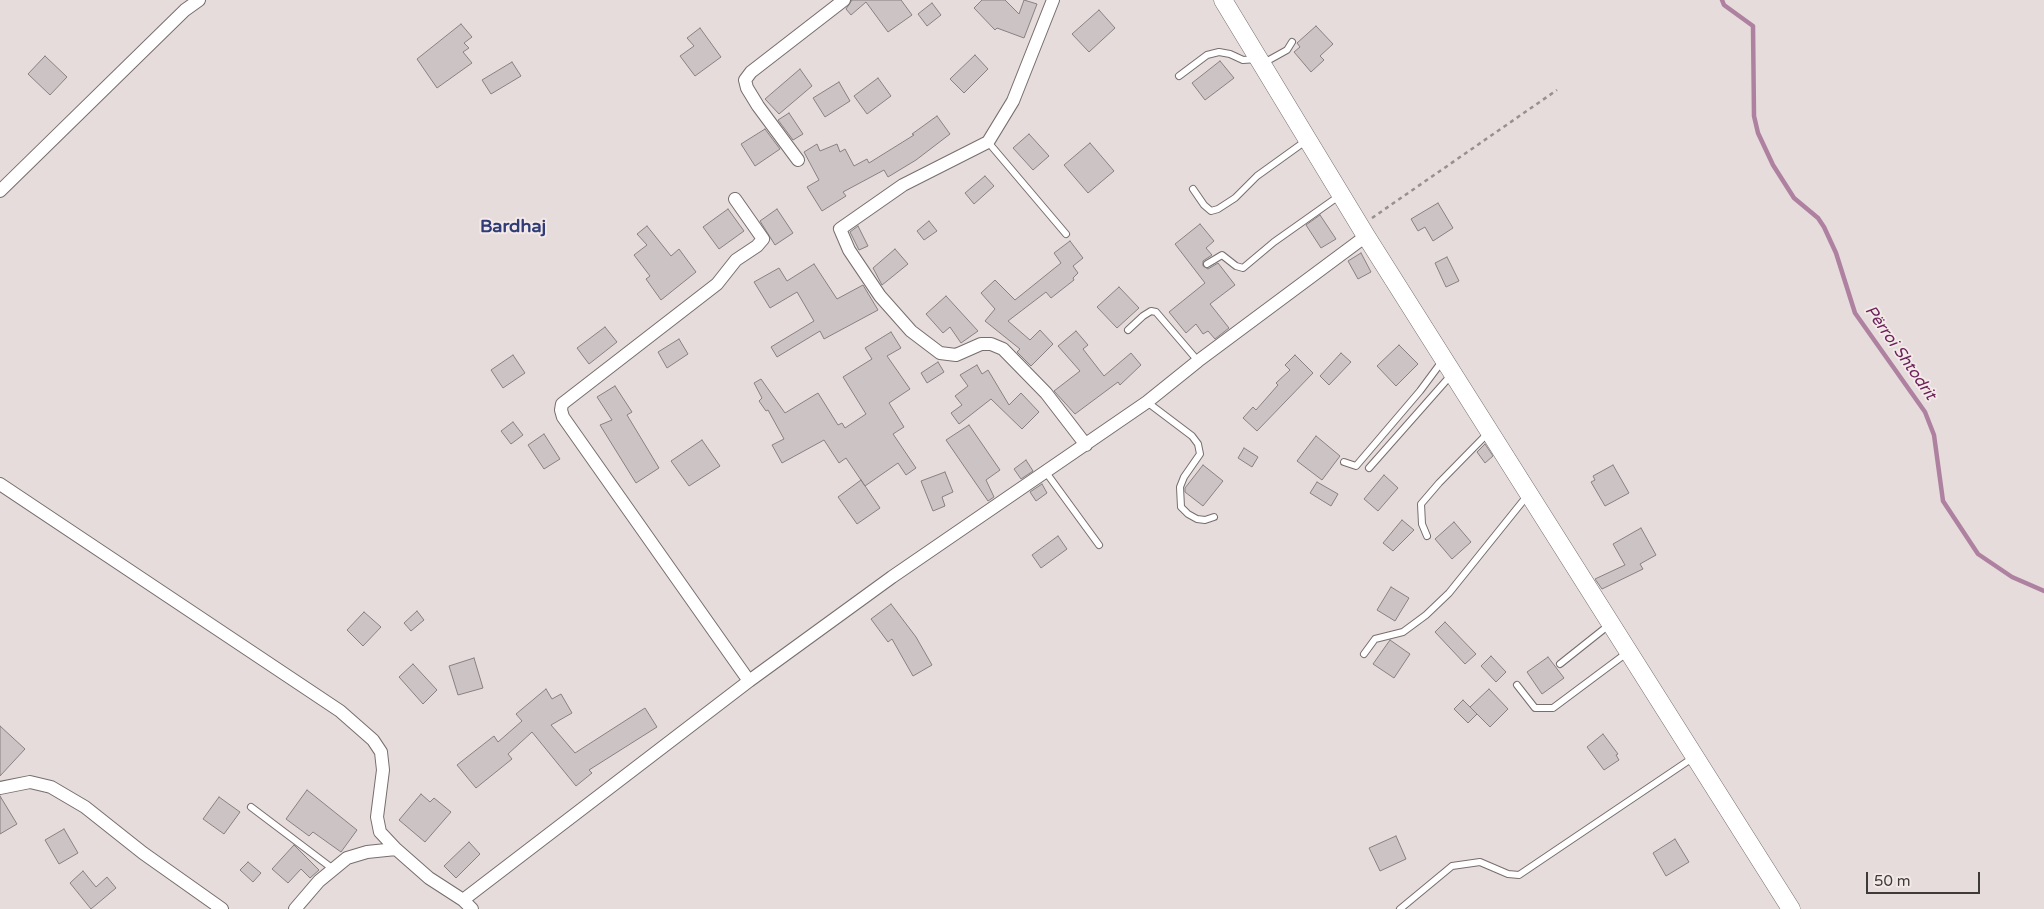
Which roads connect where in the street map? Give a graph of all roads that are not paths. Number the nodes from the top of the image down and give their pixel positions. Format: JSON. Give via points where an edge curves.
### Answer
{"nodes":[{"id":1,"x":199,"y":0,"type":"edge"},
{"id":2,"x":844,"y":0,"type":"edge"},
{"id":3,"x":1053,"y":0,"type":"edge"},
{"id":4,"x":1223,"y":0,"type":"edge"},
{"id":5,"x":1292,"y":42,"type":"dead end"},
{"id":6,"x":1261,"y":62,"type":"junction"},
{"id":7,"x":1179,"y":76,"type":"dead end"},
{"id":8,"x":1308,"y":140,"type":"junction"},
{"id":9,"x":988,"y":142,"type":"junction"},
{"id":10,"x":798,"y":160,"type":"dead end"},
{"id":11,"x":1193,"y":189,"type":"dead end"},
{"id":12,"x":0,"y":191,"type":"edge"},
{"id":13,"x":1342,"y":194,"type":"junction"},
{"id":14,"x":735,"y":199,"type":"dead end"},
{"id":15,"x":1364,"y":231,"type":"junction"},
{"id":16,"x":1066,"y":234,"type":"dead end"},
{"id":17,"x":1206,"y":264,"type":"dead end"},
{"id":18,"x":1128,"y":330,"type":"dead end"},
{"id":19,"x":1198,"y":361,"type":"junction"},
{"id":20,"x":1448,"y":366,"type":"junction"},
{"id":21,"x":1147,"y":402,"type":"junction"},
{"id":22,"x":1490,"y":431,"type":"junction"},
{"id":23,"x":1086,"y":445,"type":"junction"},
{"id":24,"x":1344,"y":462,"type":"dead end"},
{"id":25,"x":1369,"y":468,"type":"dead end"},
{"id":26,"x":1045,"y":471,"type":"junction"},
{"id":27,"x":0,"y":484,"type":"edge"},
{"id":28,"x":1529,"y":493,"type":"junction"},
{"id":29,"x":1214,"y":517,"type":"dead end"},
{"id":30,"x":1427,"y":536,"type":"dead end"},
{"id":31,"x":1099,"y":546,"type":"dead end"},
{"id":32,"x":1612,"y":623,"type":"junction"},
{"id":33,"x":1629,"y":651,"type":"junction"},
{"id":34,"x":1364,"y":654,"type":"dead end"},
{"id":35,"x":1560,"y":664,"type":"dead end"},
{"id":36,"x":749,"y":681,"type":"junction"},
{"id":37,"x":1518,"y":685,"type":"dead end"},
{"id":38,"x":1695,"y":756,"type":"junction"},
{"id":39,"x":0,"y":788,"type":"edge"},
{"id":40,"x":251,"y":806,"type":"dead end"},
{"id":41,"x":396,"y":849,"type":"junction"},
{"id":42,"x":333,"y":869,"type":"junction"},
{"id":43,"x":468,"y":904,"type":"edge"},
{"id":44,"x":222,"y":909,"type":"edge"},
{"id":45,"x":295,"y":909,"type":"edge"},
{"id":46,"x":1400,"y":909,"type":"edge"},
{"id":47,"x":1791,"y":909,"type":"edge"}],
"edges":[{"from":1,"to":12,"type":"street"},
{"from":2,"to":10,"type":"street","via":[[750,72],[745,80],[758,106]]},
{"from":3,"to":9,"type":"street","via":[[1013,101]]},
{"from":4,"to":6,"type":"street"},
{"from":5,"to":6,"type":"lane","via":[[1287,50]]},
{"from":6,"to":7,"type":"lane","via":[[1219,52],[1207,55]]},
{"from":6,"to":8,"type":"street"},
{"from":8,"to":11,"type":"lane","via":[[1218,209],[1212,211],[1204,205]]},
{"from":8,"to":13,"type":"street"},
{"from":9,"to":16,"type":"lane"},
{"from":9,"to":23,"type":"street","via":[[903,185],[840,229],[849,250],[880,296],[911,330],[940,353],[956,355],[981,344],[1003,349],[1046,393]]},
{"from":13,"to":15,"type":"street"},
{"from":13,"to":17,"type":"lane","via":[[1243,268],[1222,255]]},
{"from":14,"to":36,"type":"street","via":[[763,239],[736,260],[717,284],[562,404],[562,410],[563,417]]},
{"from":15,"to":19,"type":"street"},
{"from":15,"to":20,"type":"street"},
{"from":18,"to":19,"type":"lane","via":[[1142,316],[1156,312]]},
{"from":19,"to":21,"type":"street"},
{"from":20,"to":22,"type":"street"},
{"from":20,"to":24,"type":"lane","via":[[1420,391],[1356,466]]},
{"from":20,"to":25,"type":"lane"},
{"from":21,"to":23,"type":"street"},
{"from":21,"to":29,"type":"lane","via":[[1198,444],[1200,454],[1180,487],[1181,507],[1196,519]]},
{"from":22,"to":28,"type":"street"},
{"from":22,"to":30,"type":"lane","via":[[1422,504],[1422,524]]},
{"from":23,"to":26,"type":"street"},
{"from":26,"to":31,"type":"lane"},
{"from":26,"to":36,"type":"street"},
{"from":27,"to":41,"type":"street","via":[[340,710],[373,740],[381,752],[383,770],[378,824],[380,832]]},
{"from":28,"to":32,"type":"street"},
{"from":28,"to":34,"type":"lane","via":[[1432,610],[1403,632],[1375,639]]},
{"from":32,"to":33,"type":"street"},
{"from":32,"to":35,"type":"lane"},
{"from":33,"to":37,"type":"lane","via":[[1553,708],[1535,708]]},
{"from":33,"to":38,"type":"street"},
{"from":36,"to":43,"type":"street"},
{"from":38,"to":46,"type":"lane","via":[[1520,875],[1508,874],[1480,862],[1452,866]]},
{"from":38,"to":47,"type":"street"},
{"from":39,"to":44,"type":"street","via":[[30,782],[51,787],[85,807]]},
{"from":40,"to":42,"type":"lane"},
{"from":41,"to":42,"type":"street","via":[[347,858]]},
{"from":41,"to":43,"type":"street","via":[[429,878]]},
{"from":42,"to":45,"type":"street"}]}
